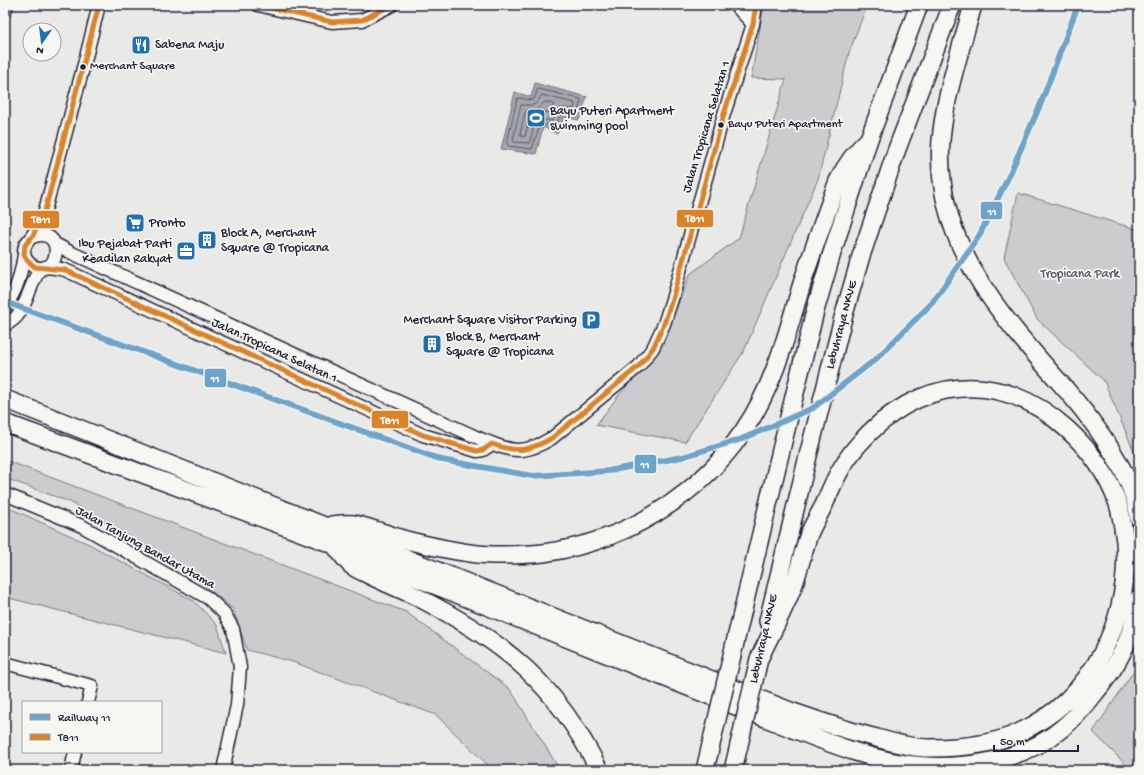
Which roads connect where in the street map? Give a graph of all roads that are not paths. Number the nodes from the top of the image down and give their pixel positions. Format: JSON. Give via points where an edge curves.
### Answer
{"nodes":[{"id":1,"x":6,"y":5,"type":"edge"},
{"id":2,"x":99,"y":5,"type":"edge"},
{"id":3,"x":258,"y":5,"type":"edge"},
{"id":4,"x":392,"y":5,"type":"edge"},
{"id":5,"x":735,"y":5,"type":"edge"},
{"id":6,"x":756,"y":5,"type":"edge"},
{"id":7,"x":919,"y":5,"type":"edge"},
{"id":8,"x":952,"y":5,"type":"edge"},
{"id":9,"x":973,"y":5,"type":"edge"},
{"id":10,"x":5,"y":11,"type":"edge"},
{"id":11,"x":753,"y":24,"type":"junction"},
{"id":12,"x":869,"y":139,"type":"junction"},
{"id":13,"x":44,"y":214,"type":"junction"},
{"id":14,"x":32,"y":237,"type":"junction"},
{"id":15,"x":53,"y":241,"type":"junction"},
{"id":16,"x":24,"y":255,"type":"junction"},
{"id":17,"x":43,"y":268,"type":"junction"},
{"id":18,"x":5,"y":306,"type":"edge"},
{"id":19,"x":5,"y":325,"type":"edge"},
{"id":20,"x":5,"y":399,"type":"edge"},
{"id":21,"x":5,"y":423,"type":"edge"},
{"id":22,"x":492,"y":444,"type":"junction"},
{"id":23,"x":5,"y":494,"type":"edge"},
{"id":24,"x":1139,"y":518,"type":"edge"},
{"id":25,"x":326,"y":526,"type":"junction"},
{"id":26,"x":335,"y":545,"type":"junction"},
{"id":27,"x":1139,"y":598,"type":"edge"},
{"id":28,"x":759,"y":659,"type":"junction"},
{"id":29,"x":5,"y":663,"type":"edge"},
{"id":30,"x":88,"y":701,"type":"edge"},
{"id":31,"x":75,"y":753,"type":"edge"},
{"id":32,"x":71,"y":770,"type":"edge"},
{"id":33,"x":223,"y":770,"type":"edge"},
{"id":34,"x":599,"y":770,"type":"edge"},
{"id":35,"x":705,"y":770,"type":"edge"},
{"id":36,"x":733,"y":770,"type":"edge"}],
"edges":[{"from":1,"to":10,"type":"street"},
{"from":2,"to":13,"type":"street"},
{"from":3,"to":4,"type":"street","via":[[332,22],[362,20]]},
{"from":5,"to":11,"type":"street"},
{"from":6,"to":11,"type":"street","name":"Jalan Tropicana Selatan 1"},
{"from":7,"to":12,"type":"highway","name":"Lebuhraya NKVE"},
{"from":8,"to":28,"type":"highway","name":"Lebuhraya NKVE","via":[[897,149],[861,256],[808,456]]},
{"from":9,"to":24,"type":"highway","via":[[945,108],[941,139],[940,162],[949,218],[958,242],[982,288],[1101,433],[1129,482]]},
{"from":11,"to":22,"type":"street","name":"Jalan Tropicana Selatan 1","via":[[724,114],[671,303],[653,348],[639,366],[552,438],[525,450],[508,450]]},
{"from":12,"to":25,"type":"highway","via":[[858,149],[838,181],[772,379],[755,412],[722,459],[685,494],[648,519],[622,531],[543,553],[490,555],[438,548],[352,524]]},
{"from":12,"to":35,"type":"highway","name":"Lebuhraya NKVE","bridge":true,"via":[[815,311]]},
{"from":13,"to":14,"type":"street"},
{"from":13,"to":15,"type":"street","via":[[45,226]]},
{"from":14,"to":15,"type":"street","via":[[41,235]]},
{"from":14,"to":16,"type":"street","via":[[25,245]]},
{"from":15,"to":17,"type":"street","via":[[57,248],[56,258]]},
{"from":15,"to":22,"type":"street","name":"Jalan Tropicana Selatan 1","via":[[72,253]]},
{"from":16,"to":17,"type":"street","via":[[30,264]]},
{"from":16,"to":18,"type":"street","via":[[12,297]]},
{"from":17,"to":19,"type":"street","via":[[35,275],[22,310],[13,322]]},
{"from":17,"to":22,"type":"street","name":"Jalan Tropicana Selatan 1","via":[[65,270],[423,435],[477,450],[483,450]]},
{"from":20,"to":25,"type":"highway"},
{"from":21,"to":26,"type":"highway"},
{"from":23,"to":33,"type":"street","name":"Jalan Tanjung Bandar Utama","via":[[82,526],[208,598],[224,613],[233,629],[240,667],[237,705]]},
{"from":25,"to":28,"type":"highway","via":[[790,711],[890,742],[928,748],[984,744],[1018,733],[1057,710],[1076,690],[1099,660],[1110,638],[1121,601],[1126,557],[1118,502],[1098,464],[1076,437],[1057,420],[1019,396],[981,387],[945,389],[910,402],[868,434],[842,466],[810,532],[795,582]]},
{"from":26,"to":27,"type":"highway","via":[[798,731],[878,758],[921,765],[988,763],[1027,750],[1060,731],[1106,679],[1128,640]]},
{"from":26,"to":34,"type":"highway","via":[[352,566],[447,612],[507,652],[540,682],[560,705]]},
{"from":28,"to":36,"type":"highway","name":"Lebuhraya NKVE","bridge":true},
{"from":29,"to":30,"type":"street","via":[[92,686]]},
{"from":31,"to":32,"type":"street"}]}
